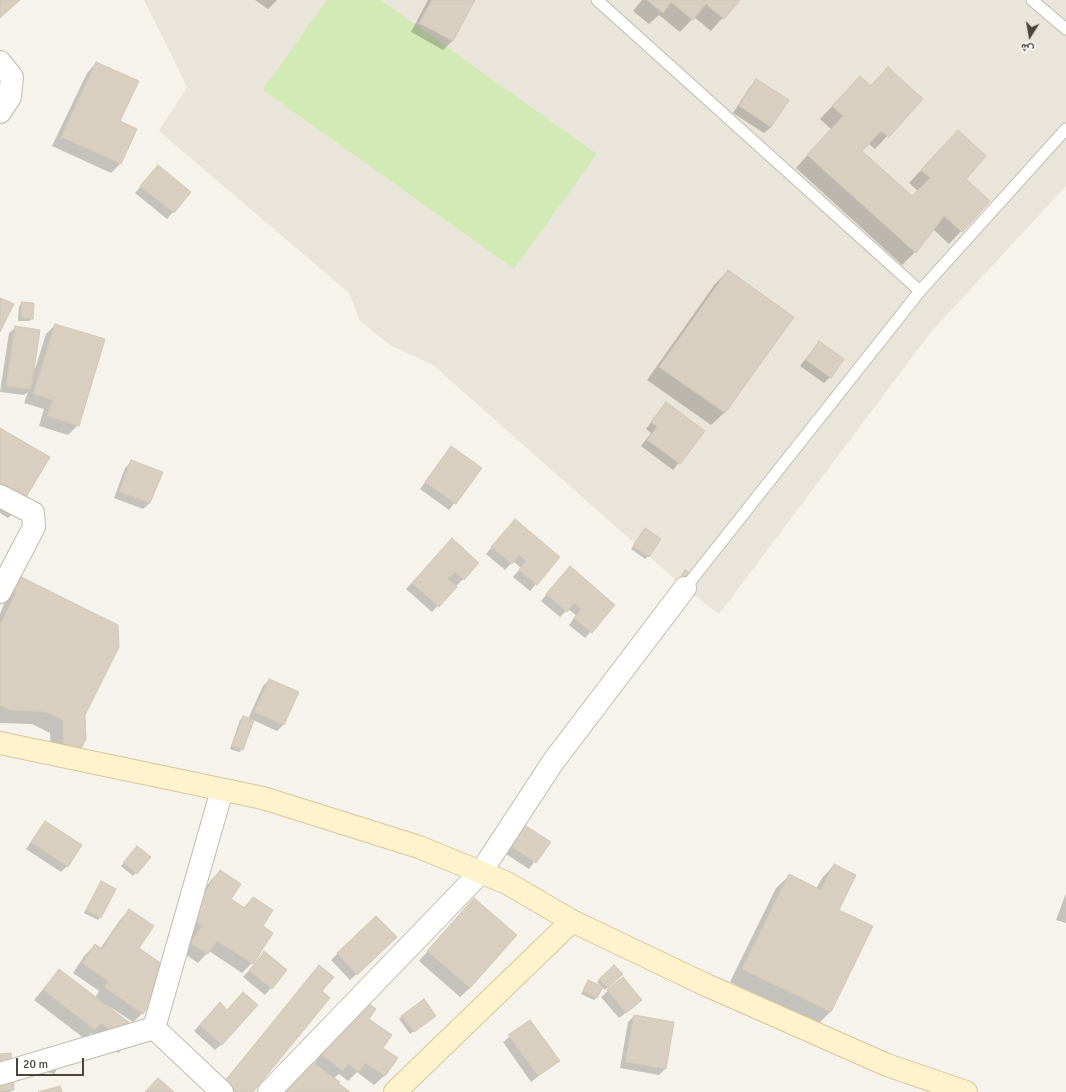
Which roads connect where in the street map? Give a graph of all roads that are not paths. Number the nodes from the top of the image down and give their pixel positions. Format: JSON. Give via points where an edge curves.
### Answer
{"nodes":[{"id":1,"x":597,"y":0,"type":"edge"},
{"id":2,"x":1032,"y":0,"type":"edge"},
{"id":3,"x":1066,"y":30,"type":"edge"},
{"id":4,"x":0,"y":62,"type":"edge"},
{"id":5,"x":0,"y":112,"type":"edge"},
{"id":6,"x":1066,"y":130,"type":"edge"},
{"id":7,"x":920,"y":290,"type":"junction"},
{"id":8,"x":0,"y":496,"type":"edge"},
{"id":9,"x":685,"y":588,"type":"joint"},
{"id":10,"x":0,"y":592,"type":"edge"},
{"id":11,"x":0,"y":743,"type":"edge"},
{"id":12,"x":222,"y":790,"type":"junction"},
{"id":13,"x":481,"y":872,"type":"junction"},
{"id":14,"x":572,"y":921,"type":"junction"},
{"id":15,"x":154,"y":1028,"type":"junction"},
{"id":16,"x":0,"y":1074,"type":"edge"},
{"id":17,"x":222,"y":1092,"type":"edge"},
{"id":18,"x":269,"y":1092,"type":"edge"},
{"id":19,"x":395,"y":1092,"type":"edge"},
{"id":20,"x":966,"y":1092,"type":"edge"}],
"edges":[{"from":1,"to":7,"type":"lane"},
{"from":2,"to":3,"type":"lane"},
{"from":4,"to":5,"type":"street","via":[[12,77],[10,97]]},
{"from":6,"to":7,"type":"lane"},
{"from":7,"to":9,"type":"lane"},
{"from":8,"to":10,"type":"street","via":[[33,513],[34,527]]},
{"from":9,"to":13,"type":"street","via":[[553,762]]},
{"from":11,"to":12,"type":"main road"},
{"from":12,"to":13,"type":"main road","via":[[263,798],[419,847]]},
{"from":12,"to":15,"type":"street"},
{"from":13,"to":14,"type":"main road","via":[[507,883]]},
{"from":13,"to":18,"type":"street"},
{"from":14,"to":19,"type":"main road"},
{"from":14,"to":20,"type":"main road","via":[[704,984],[887,1065]]},
{"from":15,"to":16,"type":"street"},
{"from":15,"to":17,"type":"street"}]}
